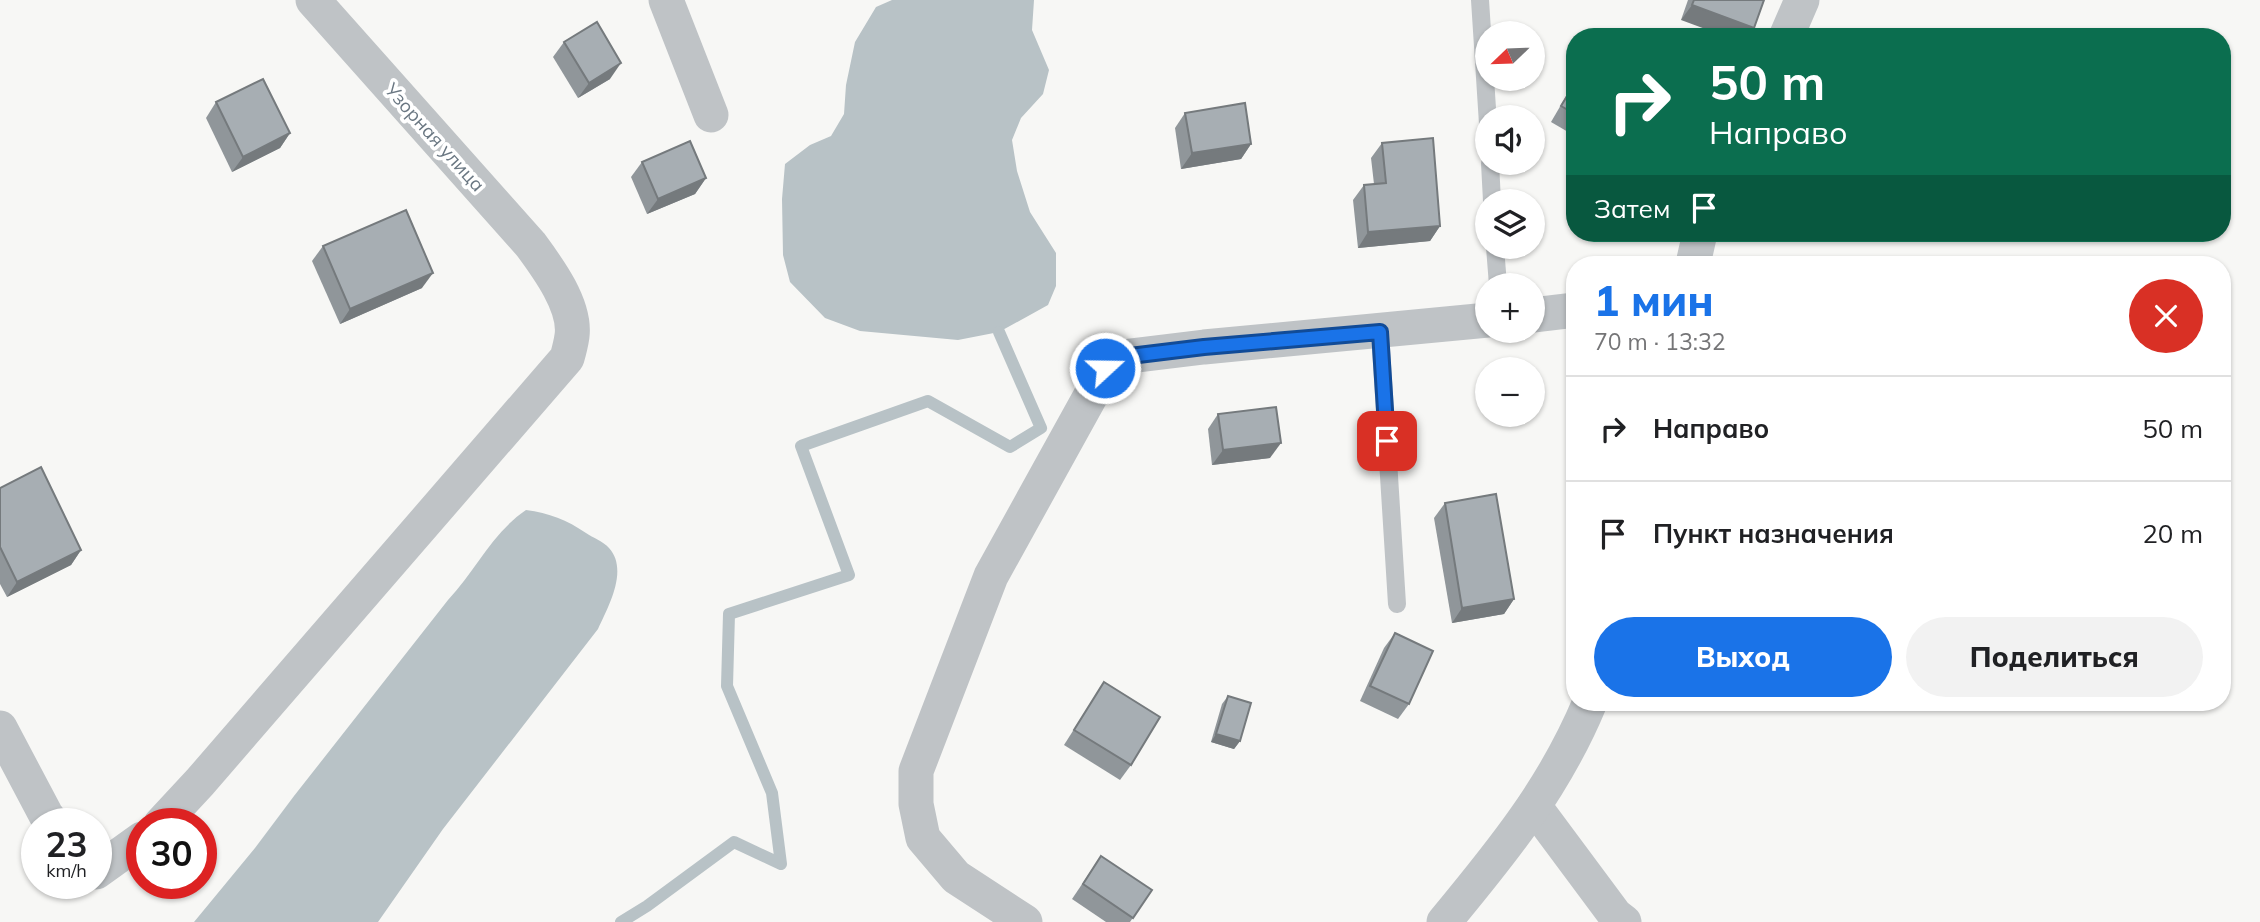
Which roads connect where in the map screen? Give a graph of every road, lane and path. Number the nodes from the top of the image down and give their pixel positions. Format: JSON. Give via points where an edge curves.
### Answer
{"nodes":[{"id":1,"x":313,"y":0,"type":"edge"},
{"id":2,"x":666,"y":0,"type":"edge"},
{"id":3,"x":1480,"y":0,"type":"edge"},
{"id":4,"x":1802,"y":0,"type":"edge"},
{"id":5,"x":1790,"y":28,"type":"edge"},
{"id":6,"x":1487,"y":105,"type":"edge"},
{"id":7,"x":711,"y":116,"type":"dead end"},
{"id":8,"x":1566,"y":311,"type":"edge"},
{"id":9,"x":1545,"y":314,"type":"edge"},
{"id":10,"x":1475,"y":321,"type":"edge"},
{"id":11,"x":1380,"y":332,"type":"junction"},
{"id":12,"x":1397,"y":604,"type":"dead end"},
{"id":13,"x":1586,"y":711,"type":"edge"},
{"id":14,"x":0,"y":728,"type":"edge"},
{"id":15,"x":1534,"y":806,"type":"junction"},
{"id":16,"x":42,"y":808,"type":"edge"},
{"id":17,"x":175,"y":808,"type":"edge"},
{"id":18,"x":1025,"y":922,"type":"edge"},
{"id":19,"x":1444,"y":922,"type":"edge"},
{"id":20,"x":1624,"y":922,"type":"edge"}],
"edges":[{"from":1,"to":17,"type":"street","name":"Узорная улица","via":[[531,246],[554,276],[573,333],[567,358]]},
{"from":2,"to":7,"type":"street"},
{"from":3,"to":6,"type":"lane"},
{"from":4,"to":5,"type":"street"},
{"from":8,"to":9,"type":"street"},
{"from":10,"to":11,"type":"street"},
{"from":11,"to":12,"type":"lane"},
{"from":11,"to":18,"type":"street","via":[[1130,356],[1105,368],[991,576],[916,771],[923,838],[956,877]]},
{"from":13,"to":15,"type":"street"},
{"from":14,"to":16,"type":"street"},
{"from":15,"to":19,"type":"street"},
{"from":15,"to":20,"type":"street"}]}
